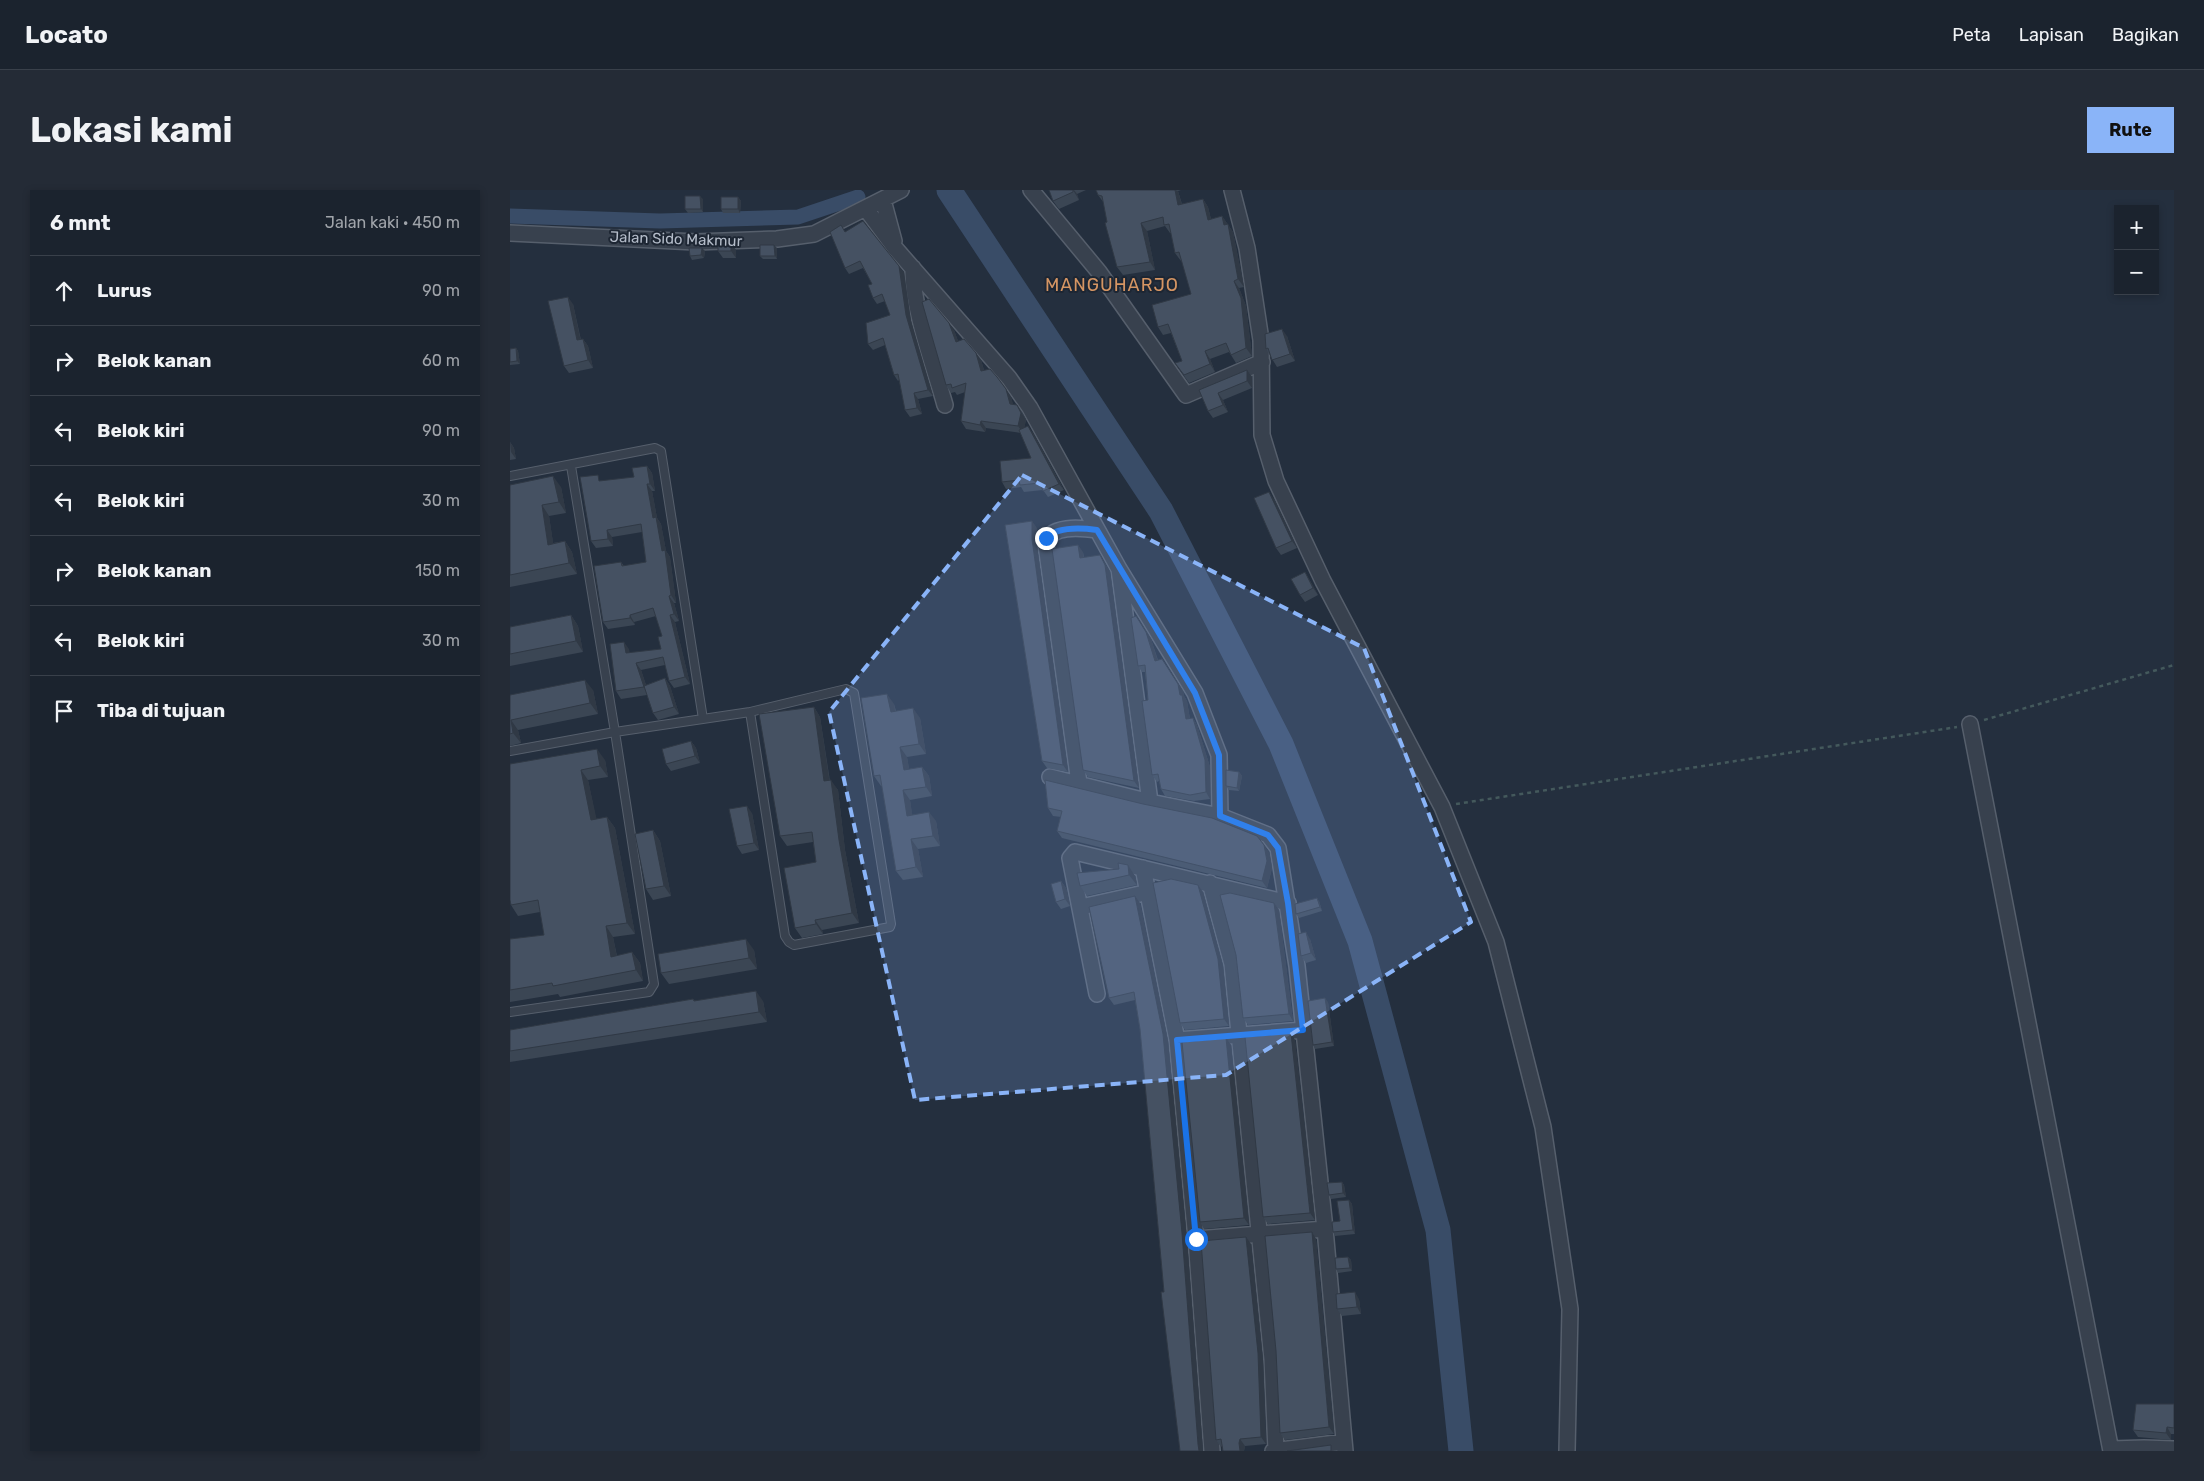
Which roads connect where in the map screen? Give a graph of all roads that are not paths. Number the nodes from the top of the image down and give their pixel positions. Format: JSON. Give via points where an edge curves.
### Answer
{"nodes":[{"id":1,"x":901,"y":190,"type":"edge"},
{"id":2,"x":1031,"y":190,"type":"edge"},
{"id":3,"x":1232,"y":190,"type":"edge"},
{"id":4,"x":883,"y":200,"type":"junction"},
{"id":5,"x":866,"y":209,"type":"junction"},
{"id":6,"x":510,"y":233,"type":"edge"},
{"id":7,"x":895,"y":248,"type":"junction"},
{"id":8,"x":913,"y":268,"type":"junction"},
{"id":9,"x":1262,"y":362,"type":"junction"},
{"id":10,"x":946,"y":405,"type":"dead end"},
{"id":11,"x":571,"y":466,"type":"junction"},
{"id":12,"x":510,"y":476,"type":"edge"},
{"id":13,"x":1097,"y":530,"type":"junction"},
{"id":14,"x":1119,"y":569,"type":"junction"},
{"id":15,"x":750,"y":712,"type":"junction"},
{"id":16,"x":703,"y":719,"type":"junction"},
{"id":17,"x":1970,"y":724,"type":"road end"},
{"id":18,"x":615,"y":732,"type":"junction"},
{"id":19,"x":510,"y":751,"type":"edge"},
{"id":20,"x":1050,"y":777,"type":"dead end"},
{"id":21,"x":1079,"y":783,"type":"junction"},
{"id":22,"x":1150,"y":802,"type":"junction"},
{"id":23,"x":1220,"y":816,"type":"junction"},
{"id":24,"x":1143,"y":868,"type":"junction"},
{"id":25,"x":1210,"y":884,"type":"junction"},
{"id":26,"x":1149,"y":892,"type":"junction"},
{"id":27,"x":1288,"y":903,"type":"junction"},
{"id":28,"x":1081,"y":907,"type":"junction"},
{"id":29,"x":1097,"y":994,"type":"dead end"},
{"id":30,"x":510,"y":1012,"type":"edge"},
{"id":31,"x":1303,"y":1030,"type":"junction"},
{"id":32,"x":1240,"y":1035,"type":"junction"},
{"id":33,"x":1177,"y":1040,"type":"junction"},
{"id":34,"x":1325,"y":1229,"type":"junction"},
{"id":35,"x":1260,"y":1234,"type":"junction"},
{"id":36,"x":1196,"y":1239,"type":"junction"},
{"id":37,"x":1345,"y":1447,"type":"edge"},
{"id":38,"x":2144,"y":1449,"type":"edge"},
{"id":39,"x":2111,"y":1450,"type":"edge"},
{"id":40,"x":2174,"y":1450,"type":"edge"},
{"id":41,"x":1212,"y":1451,"type":"edge"},
{"id":42,"x":1275,"y":1451,"type":"edge"},
{"id":43,"x":1567,"y":1451,"type":"edge"}],
"edges":[{"from":1,"to":4,"type":"street","name":"Jalan Sido Makmur"},
{"from":2,"to":9,"type":"street","via":[[1098,272],[1186,395]]},
{"from":3,"to":9,"type":"street","via":[[1247,248]]},
{"from":4,"to":5,"type":"street","name":"Jalan Sido Makmur"},
{"from":4,"to":7,"type":"street"},
{"from":5,"to":6,"type":"street","name":"Jalan Sido Makmur","via":[[814,234],[742,242]]},
{"from":5,"to":7,"type":"street"},
{"from":7,"to":8,"type":"street"},
{"from":8,"to":10,"type":"street","via":[[916,303]]},
{"from":8,"to":13,"type":"street","via":[[1030,408]]},
{"from":9,"to":43,"type":"street","via":[[1262,435],[1276,482],[1306,548],[1442,807],[1496,942],[1543,1127],[1570,1309]]},
{"from":11,"to":12,"type":"lane"},
{"from":11,"to":16,"type":"lane","via":[[656,448],[662,451]]},
{"from":11,"to":18,"type":"lane"},
{"from":13,"to":14,"type":"street"},
{"from":13,"to":21,"type":"street","via":[[1078,528],[1051,533],[1046,538]]},
{"from":14,"to":22,"type":"street"},
{"from":14,"to":23,"type":"street","via":[[1195,693],[1214,738],[1219,755]]},
{"from":15,"to":15,"type":"lane","via":[[788,942],[794,945],[890,927],[854,693],[846,688]]},
{"from":15,"to":16,"type":"lane"},
{"from":16,"to":18,"type":"lane"},
{"from":17,"to":39,"type":"street"},
{"from":18,"to":19,"type":"lane"},
{"from":18,"to":30,"type":"lane","via":[[654,984],[649,992]]},
{"from":20,"to":21,"type":"street"},
{"from":21,"to":22,"type":"street"},
{"from":22,"to":23,"type":"street"},
{"from":23,"to":27,"type":"street","via":[[1268,835],[1274,841]]},
{"from":24,"to":25,"type":"street"},
{"from":24,"to":26,"type":"street"},
{"from":24,"to":28,"type":"street","via":[[1075,852],[1070,858]]},
{"from":25,"to":27,"type":"street"},
{"from":25,"to":32,"type":"street","via":[[1232,964]]},
{"from":26,"to":28,"type":"street"},
{"from":26,"to":33,"type":"street"},
{"from":27,"to":31,"type":"street"},
{"from":28,"to":29,"type":"street"},
{"from":31,"to":32,"type":"street"},
{"from":31,"to":34,"type":"street"},
{"from":32,"to":33,"type":"street"},
{"from":32,"to":35,"type":"street"},
{"from":33,"to":36,"type":"street"},
{"from":34,"to":35,"type":"street"},
{"from":34,"to":37,"type":"street"},
{"from":35,"to":36,"type":"street"},
{"from":35,"to":42,"type":"street","via":[[1272,1359]]},
{"from":36,"to":41,"type":"street"},
{"from":37,"to":42,"type":"street"},
{"from":38,"to":39,"type":"street"},
{"from":38,"to":40,"type":"street"}]}
